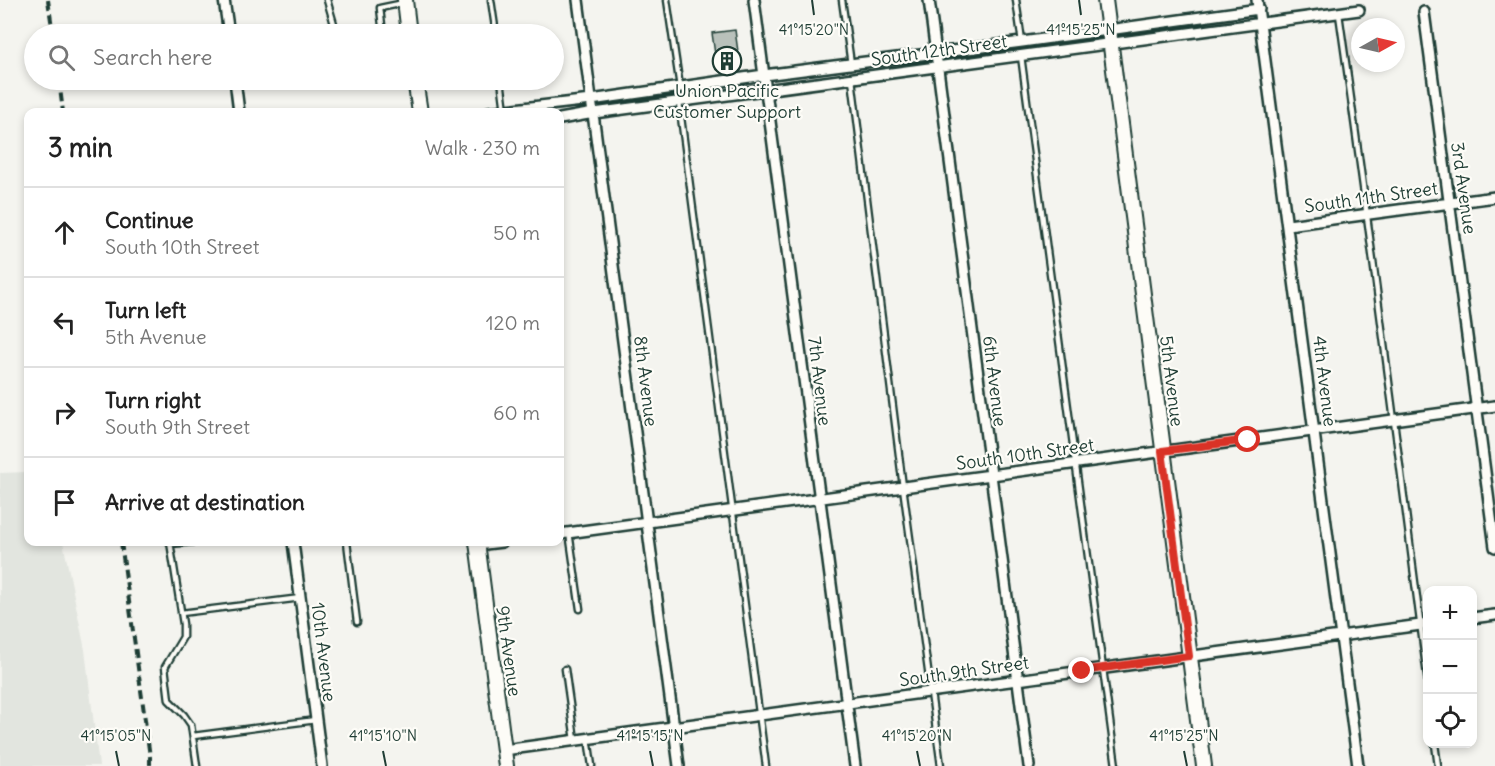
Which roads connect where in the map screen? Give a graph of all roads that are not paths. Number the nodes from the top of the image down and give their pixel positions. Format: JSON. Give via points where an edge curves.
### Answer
{"nodes":[{"id":1,"x":224,"y":0,"type":"edge"},
{"id":2,"x":327,"y":0,"type":"edge"},
{"id":3,"x":491,"y":0,"type":"edge"},
{"id":4,"x":578,"y":0,"type":"edge"},
{"id":5,"x":667,"y":0,"type":"edge"},
{"id":6,"x":754,"y":0,"type":"edge"},
{"id":7,"x":842,"y":0,"type":"edge"},
{"id":8,"x":929,"y":0,"type":"edge"},
{"id":9,"x":1016,"y":0,"type":"edge"},
{"id":10,"x":1105,"y":0,"type":"edge"},
{"id":11,"x":405,"y":2,"type":"edge"},
{"id":12,"x":1258,"y":5,"type":"edge"},
{"id":13,"x":1359,"y":10,"type":"dead end"},
{"id":14,"x":1424,"y":12,"type":"dead end"},
{"id":15,"x":1339,"y":13,"type":"junction"},
{"id":16,"x":1261,"y":23,"type":"junction"},
{"id":17,"x":228,"y":24,"type":"edge"},
{"id":18,"x":334,"y":24,"type":"edge"},
{"id":19,"x":382,"y":24,"type":"edge"},
{"id":20,"x":408,"y":24,"type":"edge"},
{"id":21,"x":495,"y":24,"type":"edge"},
{"id":22,"x":1110,"y":37,"type":"junction"},
{"id":23,"x":1022,"y":42,"type":"junction"},
{"id":24,"x":936,"y":52,"type":"junction"},
{"id":25,"x":1022,"y":56,"type":"junction"},
{"id":26,"x":851,"y":64,"type":"junction"},
{"id":27,"x":938,"y":67,"type":"junction"},
{"id":28,"x":764,"y":75,"type":"junction"},
{"id":29,"x":852,"y":79,"type":"junction"},
{"id":30,"x":680,"y":87,"type":"junction"},
{"id":31,"x":236,"y":90,"type":"edge"},
{"id":32,"x":417,"y":90,"type":"edge"},
{"id":33,"x":502,"y":90,"type":"edge"},
{"id":34,"x":766,"y":90,"type":"junction"},
{"id":35,"x":591,"y":100,"type":"junction"},
{"id":36,"x":679,"y":102,"type":"junction"},
{"id":37,"x":238,"y":108,"type":"edge"},
{"id":38,"x":419,"y":108,"type":"edge"},
{"id":39,"x":505,"y":108,"type":"edge"},
{"id":40,"x":528,"y":108,"type":"edge"},
{"id":41,"x":594,"y":113,"type":"junction"},
{"id":42,"x":564,"y":118,"type":"edge"},
{"id":43,"x":1495,"y":197,"type":"edge"},
{"id":44,"x":1450,"y":203,"type":"junction"},
{"id":45,"x":1368,"y":214,"type":"junction"},
{"id":46,"x":1288,"y":225,"type":"junction"},
{"id":47,"x":1495,"y":406,"type":"edge"},
{"id":48,"x":1477,"y":409,"type":"junction"},
{"id":49,"x":1393,"y":420,"type":"junction"},
{"id":50,"x":1314,"y":431,"type":"junction"},
{"id":51,"x":1162,"y":451,"type":"junction"},
{"id":52,"x":1076,"y":463,"type":"junction"},
{"id":53,"x":991,"y":475,"type":"junction"},
{"id":54,"x":903,"y":487,"type":"junction"},
{"id":55,"x":819,"y":498,"type":"junction"},
{"id":56,"x":733,"y":510,"type":"junction"},
{"id":57,"x":647,"y":522,"type":"junction"},
{"id":58,"x":564,"y":533,"type":"edge"},
{"id":59,"x":170,"y":546,"type":"edge"},
{"id":60,"x":294,"y":546,"type":"edge"},
{"id":61,"x":348,"y":546,"type":"edge"},
{"id":62,"x":477,"y":546,"type":"edge"},
{"id":63,"x":1495,"y":547,"type":"edge"},
{"id":64,"x":300,"y":598,"type":"junction"},
{"id":65,"x":580,"y":609,"type":"dead end"},
{"id":66,"x":180,"y":613,"type":"junction"},
{"id":67,"x":1495,"y":615,"type":"edge"},
{"id":68,"x":1477,"y":617,"type":"edge"},
{"id":69,"x":1423,"y":618,"type":"edge"},
{"id":70,"x":357,"y":622,"type":"dead end"},
{"id":71,"x":1423,"y":625,"type":"edge"},
{"id":72,"x":1341,"y":636,"type":"junction"},
{"id":73,"x":1189,"y":656,"type":"junction"},
{"id":74,"x":565,"y":669,"type":"dead end"},
{"id":75,"x":1103,"y":669,"type":"junction"},
{"id":76,"x":1018,"y":680,"type":"junction"},
{"id":77,"x":931,"y":692,"type":"junction"},
{"id":78,"x":846,"y":703,"type":"junction"},
{"id":79,"x":759,"y":715,"type":"junction"},
{"id":80,"x":316,"y":720,"type":"junction"},
{"id":81,"x":674,"y":727,"type":"junction"},
{"id":82,"x":193,"y":735,"type":"junction"},
{"id":83,"x":588,"y":738,"type":"junction"},
{"id":84,"x":575,"y":740,"type":"junction"},
{"id":85,"x":1436,"y":748,"type":"edge"},
{"id":86,"x":504,"y":750,"type":"junction"},
{"id":87,"x":197,"y":766,"type":"edge"},
{"id":88,"x":321,"y":766,"type":"edge"},
{"id":89,"x":506,"y":766,"type":"edge"},
{"id":90,"x":592,"y":766,"type":"edge"},
{"id":91,"x":679,"y":766,"type":"edge"},
{"id":92,"x":766,"y":766,"type":"edge"},
{"id":93,"x":855,"y":766,"type":"edge"},
{"id":94,"x":941,"y":766,"type":"edge"},
{"id":95,"x":1029,"y":766,"type":"edge"},
{"id":96,"x":1116,"y":766,"type":"edge"},
{"id":97,"x":1204,"y":766,"type":"edge"},
{"id":98,"x":1358,"y":766,"type":"edge"},
{"id":99,"x":1438,"y":766,"type":"edge"}],
"edges":[{"from":1,"to":17,"type":"street"},
{"from":2,"to":18,"type":"lane"},
{"from":3,"to":21,"type":"lane"},
{"from":4,"to":35,"type":"street","name":"8th Avenue"},
{"from":5,"to":30,"type":"lane"},
{"from":6,"to":28,"type":"street","name":"7th Avenue"},
{"from":7,"to":26,"type":"lane"},
{"from":8,"to":24,"type":"street","name":"6th Avenue"},
{"from":9,"to":23,"type":"lane"},
{"from":10,"to":22,"type":"street","name":"5th Avenue"},
{"from":11,"to":19,"type":"lane","via":[[381,8]]},
{"from":11,"to":20,"type":"street"},
{"from":12,"to":16,"type":"street","name":"4th Avenue"},
{"from":12,"to":22,"type":"street","name":"South 12th Street"},
{"from":13,"to":15,"type":"street","name":"South 12th Street"},
{"from":14,"to":44,"type":"street","name":"3rd Avenue"},
{"from":15,"to":16,"type":"street","name":"South 12th Street"},
{"from":15,"to":45,"type":"lane"},
{"from":16,"to":22,"type":"street","name":"South 12th Street"},
{"from":16,"to":46,"type":"street","name":"4th Avenue"},
{"from":22,"to":23,"type":"street","name":"South 12th Street"},
{"from":22,"to":25,"type":"street","name":"South 12th Street"},
{"from":22,"to":51,"type":"street","name":"5th Avenue"},
{"from":23,"to":24,"type":"street","name":"South 12th Street"},
{"from":24,"to":26,"type":"street","name":"South 12th Street"},
{"from":24,"to":27,"type":"street","name":"6th Avenue"},
{"from":25,"to":27,"type":"street","name":"South 12th Street"},
{"from":25,"to":52,"type":"lane"},
{"from":26,"to":28,"type":"street","name":"South 12th Street"},
{"from":27,"to":29,"type":"street","name":"South 12th Street"},
{"from":27,"to":53,"type":"street","name":"6th Avenue"},
{"from":28,"to":30,"type":"street","name":"South 12th Street"},
{"from":28,"to":34,"type":"street","name":"7th Avenue"},
{"from":29,"to":34,"type":"street","name":"South 12th Street"},
{"from":29,"to":54,"type":"lane"},
{"from":30,"to":35,"type":"street","name":"South 12th Street"},
{"from":31,"to":37,"type":"street"},
{"from":32,"to":38,"type":"street"},
{"from":33,"to":39,"type":"lane"},
{"from":34,"to":36,"type":"street","name":"South 12th Street"},
{"from":34,"to":55,"type":"street","name":"7th Avenue"},
{"from":35,"to":40,"type":"street","name":"South 12th Street"},
{"from":35,"to":41,"type":"street","name":"8th Avenue"},
{"from":36,"to":41,"type":"street","name":"South 12th Street"},
{"from":36,"to":56,"type":"lane"},
{"from":41,"to":42,"type":"street","name":"South 12th Street"},
{"from":41,"to":57,"type":"street","name":"8th Avenue"},
{"from":43,"to":44,"type":"street","name":"South 11th Street"},
{"from":44,"to":45,"type":"street","name":"South 11th Street"},
{"from":44,"to":48,"type":"street","name":"3rd Avenue"},
{"from":45,"to":46,"type":"street","name":"South 11th Street"},
{"from":45,"to":49,"type":"lane"},
{"from":46,"to":50,"type":"street","name":"4th Avenue"},
{"from":47,"to":48,"type":"street","name":"South 10th Street"},
{"from":48,"to":49,"type":"street","name":"South 10th Street"},
{"from":48,"to":63,"type":"street","name":"3rd Avenue"},
{"from":49,"to":50,"type":"street","name":"South 10th Street"},
{"from":49,"to":69,"type":"lane"},
{"from":50,"to":51,"type":"street","name":"South 10th Street"},
{"from":50,"to":72,"type":"street","name":"4th Avenue"},
{"from":51,"to":52,"type":"street","name":"South 10th Street"},
{"from":51,"to":73,"type":"street","name":"5th Avenue"},
{"from":52,"to":53,"type":"street","name":"South 10th Street"},
{"from":52,"to":75,"type":"lane"},
{"from":53,"to":54,"type":"street","name":"South 10th Street"},
{"from":53,"to":76,"type":"street","name":"6th Avenue"},
{"from":54,"to":55,"type":"street","name":"South 10th Street"},
{"from":54,"to":77,"type":"lane"},
{"from":55,"to":56,"type":"street","name":"South 10th Street"},
{"from":55,"to":78,"type":"street","name":"7th Avenue"},
{"from":56,"to":57,"type":"street","name":"South 10th Street"},
{"from":56,"to":79,"type":"lane"},
{"from":57,"to":58,"type":"street","name":"South 10th Street"},
{"from":57,"to":81,"type":"street","name":"8th Avenue"},
{"from":58,"to":65,"type":"lane"},
{"from":59,"to":66,"type":"lane"},
{"from":60,"to":64,"type":"street","name":"10th Avenue"},
{"from":61,"to":70,"type":"lane"},
{"from":62,"to":86,"type":"street","name":"9th Avenue"},
{"from":64,"to":66,"type":"lane"},
{"from":64,"to":80,"type":"street","name":"10th Avenue"},
{"from":66,"to":82,"type":"lane","via":[[183,637],[165,667],[169,700],[191,724]]},
{"from":67,"to":68,"type":"street"},
{"from":71,"to":72,"type":"street","name":"South 9th Street"},
{"from":72,"to":73,"type":"street","name":"South 9th Street"},
{"from":72,"to":98,"type":"street","name":"4th Avenue"},
{"from":73,"to":75,"type":"street","name":"South 9th Street"},
{"from":73,"to":97,"type":"street","name":"5th Avenue"},
{"from":74,"to":84,"type":"lane"},
{"from":75,"to":76,"type":"street","name":"South 9th Street"},
{"from":75,"to":96,"type":"lane"},
{"from":76,"to":77,"type":"street","name":"South 9th Street"},
{"from":76,"to":95,"type":"street","name":"6th Avenue"},
{"from":77,"to":78,"type":"street","name":"South 9th Street"},
{"from":77,"to":94,"type":"lane"},
{"from":78,"to":79,"type":"street","name":"South 9th Street"},
{"from":78,"to":93,"type":"street","name":"7th Avenue"},
{"from":79,"to":81,"type":"street","name":"South 9th Street"},
{"from":79,"to":92,"type":"lane"},
{"from":80,"to":82,"type":"lane"},
{"from":80,"to":88,"type":"street","name":"10th Avenue"},
{"from":81,"to":83,"type":"street","name":"South 9th Street"},
{"from":81,"to":91,"type":"street","name":"8th Avenue"},
{"from":82,"to":87,"type":"lane"},
{"from":83,"to":84,"type":"street","name":"South 9th Street"},
{"from":83,"to":90,"type":"lane"},
{"from":84,"to":86,"type":"street","name":"South 9th Street"},
{"from":85,"to":99,"type":"lane"},
{"from":86,"to":89,"type":"street","name":"9th Avenue"}]}
